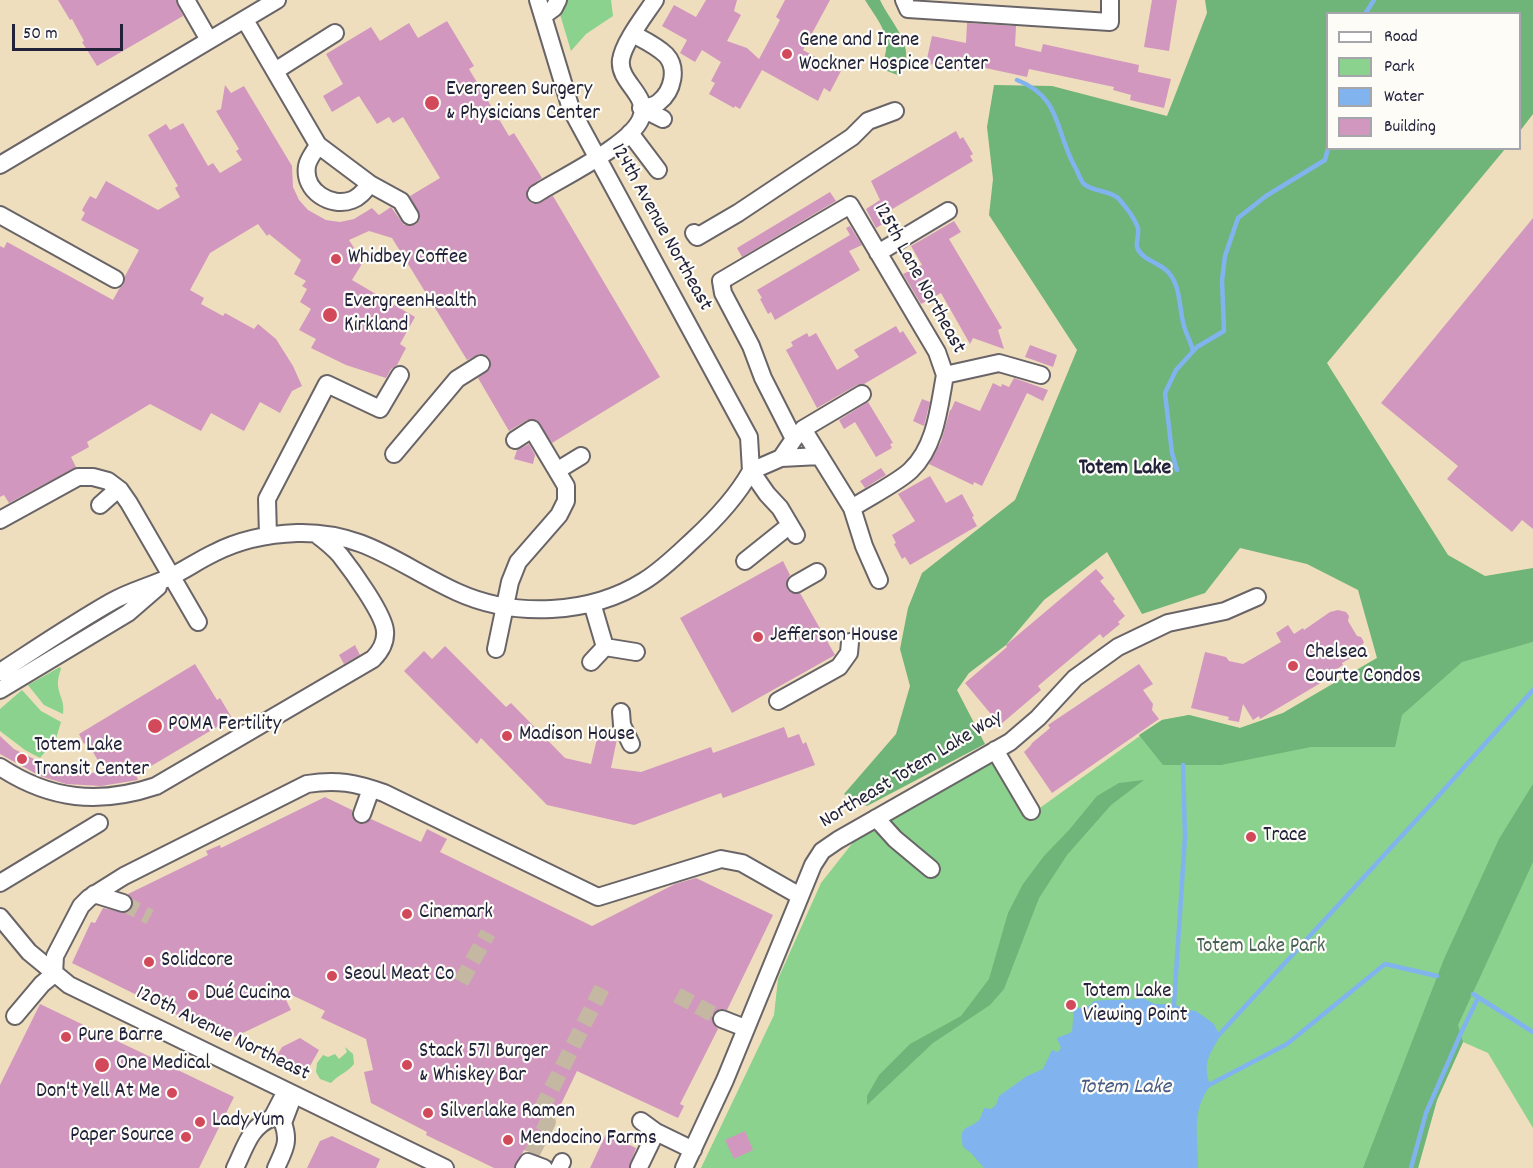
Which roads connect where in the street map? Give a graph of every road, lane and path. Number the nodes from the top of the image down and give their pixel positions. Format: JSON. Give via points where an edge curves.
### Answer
{"nodes":[{"id":1,"x":186,"y":0,"type":"edge"},
{"id":2,"x":277,"y":0,"type":"edge"},
{"id":3,"x":558,"y":0,"type":"edge"},
{"id":4,"x":655,"y":0,"type":"edge"},
{"id":5,"x":1110,"y":0,"type":"edge"},
{"id":6,"x":906,"y":4,"type":"edge"},
{"id":7,"x":540,"y":8,"type":"edge"},
{"id":8,"x":245,"y":20,"type":"junction"},
{"id":9,"x":335,"y":33,"type":"dead end"},
{"id":10,"x":633,"y":34,"type":"junction"},
{"id":11,"x":209,"y":40,"type":"junction"},
{"id":12,"x":275,"y":71,"type":"junction"},
{"id":13,"x":641,"y":108,"type":"junction"},
{"id":14,"x":895,"y":111,"type":"dead end"},
{"id":15,"x":663,"y":119,"type":"dead end"},
{"id":16,"x":630,"y":133,"type":"junction"},
{"id":17,"x":318,"y":145,"type":"junction"},
{"id":18,"x":596,"y":158,"type":"junction"},
{"id":19,"x":0,"y":165,"type":"edge"},
{"id":20,"x":658,"y":170,"type":"dead end"},
{"id":21,"x":370,"y":184,"type":"junction"},
{"id":22,"x":536,"y":194,"type":"dead end"},
{"id":23,"x":948,"y":211,"type":"dead end"},
{"id":24,"x":0,"y":215,"type":"edge"},
{"id":25,"x":410,"y":216,"type":"dead end"},
{"id":26,"x":694,"y":232,"type":"dead end"},
{"id":27,"x":878,"y":252,"type":"junction"},
{"id":28,"x":115,"y":279,"type":"dead end"},
{"id":29,"x":482,"y":364,"type":"dead end"},
{"id":30,"x":400,"y":375,"type":"dead end"},
{"id":31,"x":945,"y":375,"type":"junction"},
{"id":32,"x":1041,"y":375,"type":"dead end"},
{"id":33,"x":862,"y":394,"type":"dead end"},
{"id":34,"x":798,"y":434,"type":"junction"},
{"id":35,"x":515,"y":440,"type":"dead end"},
{"id":36,"x":394,"y":454,"type":"dead end"},
{"id":37,"x":581,"y":456,"type":"dead end"},
{"id":38,"x":820,"y":456,"type":"junction"},
{"id":39,"x":781,"y":458,"type":"junction"},
{"id":40,"x":558,"y":470,"type":"junction"},
{"id":41,"x":751,"y":471,"type":"junction"},
{"id":42,"x":118,"y":489,"type":"junction"},
{"id":43,"x":100,"y":505,"type":"dead end"},
{"id":44,"x":852,"y":508,"type":"junction"},
{"id":45,"x":0,"y":520,"type":"edge"},
{"id":46,"x":316,"y":534,"type":"junction"},
{"id":47,"x":268,"y":536,"type":"junction"},
{"id":48,"x":745,"y":561,"type":"dead end"},
{"id":49,"x":817,"y":572,"type":"dead end"},
{"id":50,"x":171,"y":577,"type":"junction"},
{"id":51,"x":879,"y":580,"type":"dead end"},
{"id":52,"x":796,"y":584,"type":"dead end"},
{"id":53,"x":1257,"y":597,"type":"dead end"},
{"id":54,"x":592,"y":603,"type":"junction"},
{"id":55,"x":504,"y":606,"type":"junction"},
{"id":56,"x":198,"y":622,"type":"dead end"},
{"id":57,"x":850,"y":642,"type":"dead end"},
{"id":58,"x":605,"y":647,"type":"junction"},
{"id":59,"x":496,"y":649,"type":"dead end"},
{"id":60,"x":636,"y":652,"type":"dead end"},
{"id":61,"x":591,"y":662,"type":"dead end"},
{"id":62,"x":3,"y":664,"type":"edge"},
{"id":63,"x":0,"y":690,"type":"edge"},
{"id":64,"x":778,"y":701,"type":"dead end"},
{"id":65,"x":621,"y":712,"type":"dead end"},
{"id":66,"x":631,"y":744,"type":"dead end"},
{"id":67,"x":996,"y":750,"type":"junction"},
{"id":68,"x":0,"y":767,"type":"edge"},
{"id":69,"x":371,"y":789,"type":"junction"},
{"id":70,"x":1031,"y":811,"type":"dead end"},
{"id":71,"x":362,"y":814,"type":"dead end"},
{"id":72,"x":876,"y":818,"type":"junction"},
{"id":73,"x":99,"y":823,"type":"dead end"},
{"id":74,"x":931,"y":869,"type":"dead end"},
{"id":75,"x":0,"y":883,"type":"edge"},
{"id":76,"x":94,"y":894,"type":"junction"},
{"id":77,"x":800,"y":896,"type":"junction"},
{"id":78,"x":123,"y":903,"type":"tunnel mouth"},
{"id":79,"x":0,"y":917,"type":"edge"},
{"id":80,"x":54,"y":974,"type":"junction"},
{"id":81,"x":15,"y":1016,"type":"dead end"},
{"id":82,"x":722,"y":1018,"type":"tunnel mouth"},
{"id":83,"x":745,"y":1028,"type":"junction"},
{"id":84,"x":290,"y":1093,"type":"junction"},
{"id":85,"x":641,"y":1121,"type":"dead end"},
{"id":86,"x":656,"y":1132,"type":"junction"},
{"id":87,"x":693,"y":1150,"type":"junction"},
{"id":88,"x":528,"y":1161,"type":"edge"},
{"id":89,"x":639,"y":1167,"type":"edge"},
{"id":90,"x":236,"y":1168,"type":"edge"},
{"id":91,"x":276,"y":1168,"type":"edge"},
{"id":92,"x":445,"y":1168,"type":"edge"},
{"id":93,"x":544,"y":1168,"type":"edge"},
{"id":94,"x":684,"y":1168,"type":"edge"}],
"edges":[{"from":1,"to":11,"type":"street"},
{"from":2,"to":8,"type":"street"},
{"from":3,"to":7,"type":"street","via":[[551,10]]},
{"from":4,"to":10,"type":"street"},
{"from":5,"to":6,"type":"street","via":[[1110,22]]},
{"from":7,"to":18,"type":"street","name":"124th Avenue Northeast","via":[[571,109]]},
{"from":8,"to":11,"type":"street"},
{"from":8,"to":12,"type":"street"},
{"from":9,"to":12,"type":"street"},
{"from":10,"to":13,"type":"street","via":[[620,61]]},
{"from":10,"to":13,"type":"street","via":[[666,55],[673,74],[671,85],[658,103]]},
{"from":11,"to":19,"type":"street"},
{"from":12,"to":17,"type":"street"},
{"from":13,"to":15,"type":"street"},
{"from":13,"to":16,"type":"street","via":[[642,114]]},
{"from":14,"to":26,"type":"street","via":[[868,121],[852,137],[697,237]]},
{"from":16,"to":18,"type":"street"},
{"from":16,"to":20,"type":"street"},
{"from":17,"to":21,"type":"street"},
{"from":17,"to":21,"type":"street","via":[[307,165],[307,176],[318,194],[341,203],[354,200]]},
{"from":18,"to":22,"type":"street"},
{"from":18,"to":41,"type":"street","name":"124th Avenue Northeast","via":[[749,437]]},
{"from":21,"to":25,"type":"street","via":[[401,201]]},
{"from":23,"to":27,"type":"street"},
{"from":24,"to":28,"type":"street"},
{"from":27,"to":31,"type":"street","name":"125th Lane Northeast","via":[[937,352]]},
{"from":27,"to":34,"type":"street","name":"125th Lane Northeast","via":[[850,205],[721,280],[723,293],[751,346],[766,386]]},
{"from":29,"to":36,"type":"street","via":[[457,379]]},
{"from":30,"to":47,"type":"street","via":[[380,409],[327,384],[267,498]]},
{"from":31,"to":32,"type":"street","via":[[999,363]]},
{"from":31,"to":44,"type":"street","via":[[927,448],[911,471]]},
{"from":33,"to":34,"type":"street"},
{"from":34,"to":38,"type":"street"},
{"from":34,"to":39,"type":"street"},
{"from":35,"to":40,"type":"street","via":[[530,425]]},
{"from":37,"to":40,"type":"street"},
{"from":38,"to":39,"type":"street"},
{"from":38,"to":44,"type":"street"},
{"from":39,"to":41,"type":"street"},
{"from":40,"to":55,"type":"street","via":[[566,486],[566,501],[519,562]]},
{"from":41,"to":48,"type":"street","via":[[793,530]]},
{"from":41,"to":54,"type":"street","via":[[728,506],[659,570],[627,590]]},
{"from":42,"to":43,"type":"street"},
{"from":42,"to":45,"type":"street","via":[[108,481],[78,477]]},
{"from":42,"to":50,"type":"street"},
{"from":44,"to":51,"type":"street"},
{"from":46,"to":47,"type":"street"},
{"from":46,"to":55,"type":"street","via":[[365,544],[455,591]]},
{"from":46,"to":68,"type":"street","via":[[339,553],[384,623],[383,647],[373,659],[156,786],[136,793],[96,798],[56,793]]},
{"from":47,"to":50,"type":"street","via":[[233,544]]},
{"from":49,"to":52,"type":"street"},
{"from":50,"to":56,"type":"street"},
{"from":50,"to":62,"type":"street","via":[[113,600]]},
{"from":50,"to":63,"type":"street","via":[[128,613]]},
{"from":53,"to":67,"type":"street","name":"Northeast Totem Lake Way","via":[[1225,612],[1168,623],[1119,647],[1075,678],[1038,718]]},
{"from":54,"to":55,"type":"street","via":[[554,609]]},
{"from":54,"to":58,"type":"street"},
{"from":55,"to":59,"type":"street"},
{"from":57,"to":64,"type":"street","via":[[849,653],[839,667],[816,673]]},
{"from":58,"to":60,"type":"street"},
{"from":58,"to":61,"type":"street"},
{"from":65,"to":66,"type":"street"},
{"from":67,"to":70,"type":"street"},
{"from":67,"to":72,"type":"street","name":"Northeast Totem Lake Way"},
{"from":69,"to":71,"type":"street"},
{"from":69,"to":76,"type":"street","via":[[330,780],[307,784]]},
{"from":69,"to":77,"type":"street","via":[[598,897],[672,880],[721,859],[742,863]]},
{"from":72,"to":74,"type":"street"},
{"from":72,"to":77,"type":"street","name":"Northeast Totem Lake Way","via":[[822,851]]},
{"from":73,"to":75,"type":"street"},
{"from":76,"to":78,"type":"street"},
{"from":76,"to":80,"type":"street","via":[[81,906],[55,956]]},
{"from":77,"to":83,"type":"street","name":"Northeast Totem Lake Way"},
{"from":79,"to":80,"type":"street","name":"120th Avenue Northeast","via":[[27,950]]},
{"from":80,"to":81,"type":"street"},
{"from":80,"to":84,"type":"street","name":"120th Avenue Northeast","via":[[91,997]]},
{"from":82,"to":83,"type":"street"},
{"from":83,"to":87,"type":"street","name":"Northeast Totem Lake Way"},
{"from":84,"to":90,"type":"street","via":[[272,1118],[255,1127]]},
{"from":84,"to":91,"type":"street","via":[[283,1123],[288,1136]]},
{"from":84,"to":92,"type":"street","name":"120th Avenue Northeast"},
{"from":85,"to":86,"type":"street"},
{"from":86,"to":87,"type":"street"},
{"from":86,"to":89,"type":"street"},
{"from":87,"to":94,"type":"street","name":"Northeast Totem Lake Way"},
{"from":88,"to":93,"type":"street"}]}
